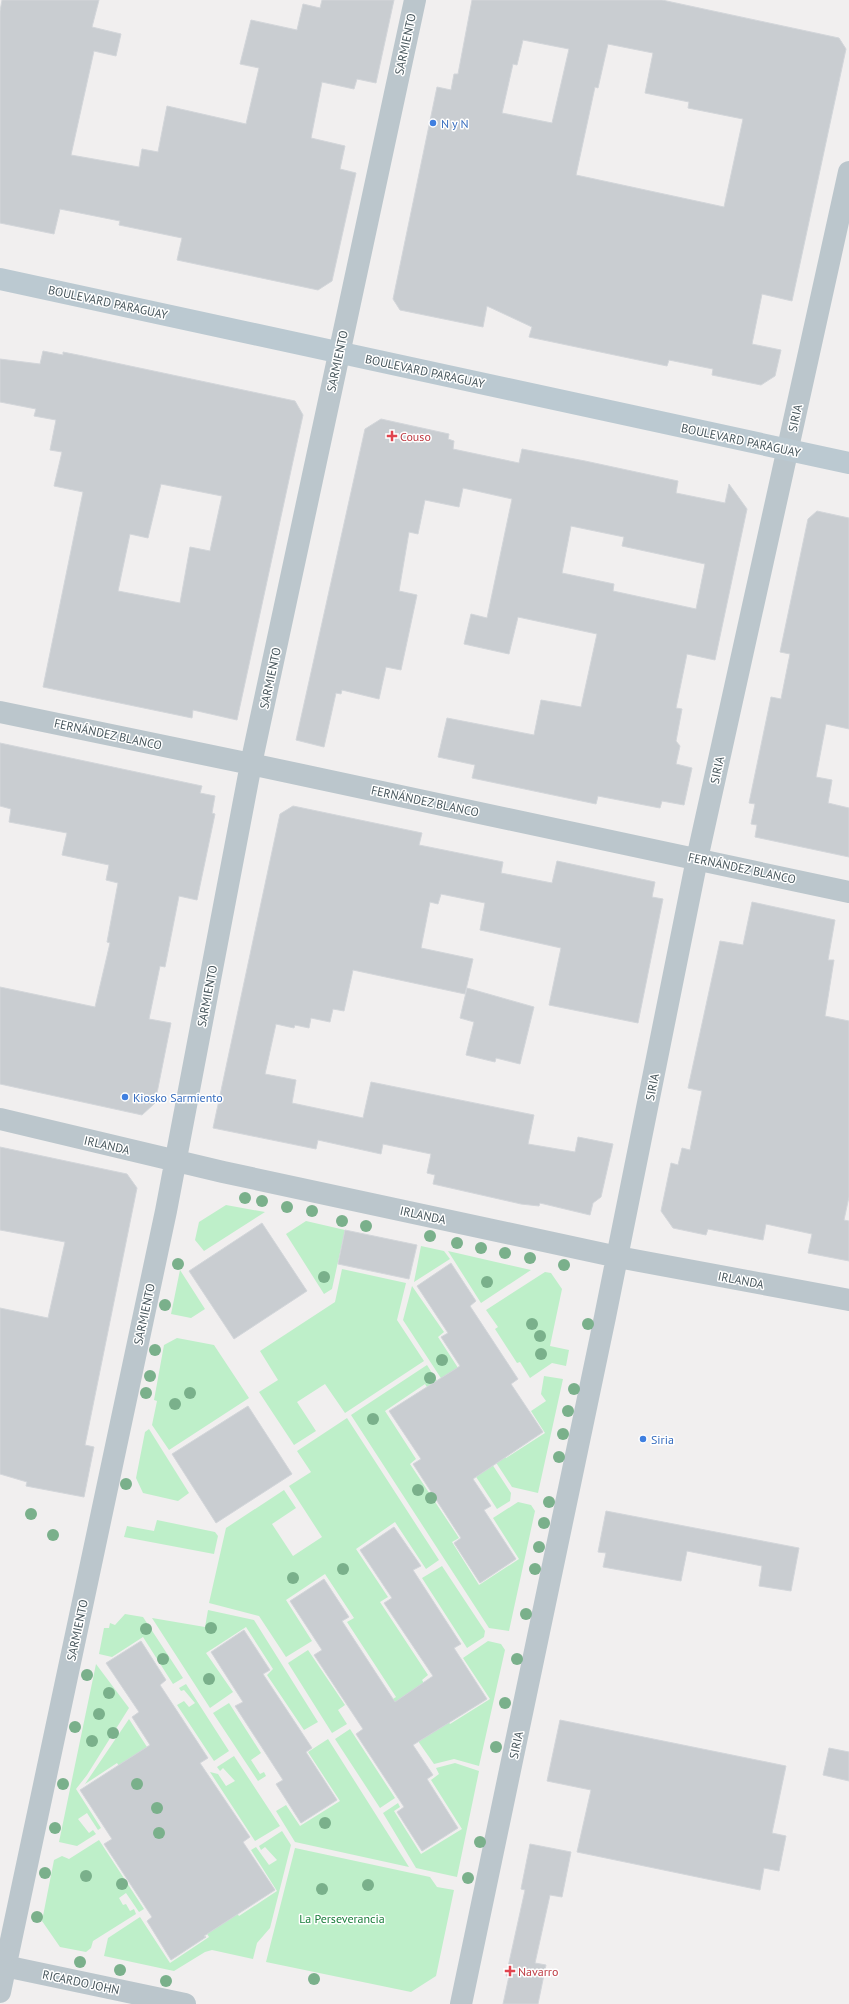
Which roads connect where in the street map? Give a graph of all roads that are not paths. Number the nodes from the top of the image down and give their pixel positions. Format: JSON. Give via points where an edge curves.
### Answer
{"nodes":[{"id":1,"x":415,"y":0,"type":"edge"},
{"id":2,"x":849,"y":172,"type":"edge"},
{"id":3,"x":0,"y":279,"type":"edge"},
{"id":4,"x":339,"y":352,"type":"junction"},
{"id":5,"x":788,"y":450,"type":"junction"},
{"id":6,"x":849,"y":463,"type":"edge"},
{"id":7,"x":0,"y":712,"type":"edge"},
{"id":8,"x":251,"y":764,"type":"junction"},
{"id":9,"x":698,"y":859,"type":"junction"},
{"id":10,"x":849,"y":892,"type":"edge"},
{"id":11,"x":0,"y":1119,"type":"edge"},
{"id":12,"x":175,"y":1161,"type":"junction"},
{"id":13,"x":618,"y":1257,"type":"junction"},
{"id":14,"x":849,"y":1300,"type":"edge"},
{"id":15,"x":2,"y":1966,"type":"edge"},
{"id":16,"x":0,"y":1992,"type":"edge"},
{"id":17,"x":185,"y":2004,"type":"edge"},
{"id":18,"x":461,"y":2004,"type":"edge"}],
"edges":[{"from":1,"to":4,"type":"street","name":"SARMIENTO"},
{"from":2,"to":5,"type":"street","name":"SIRIA"},
{"from":3,"to":4,"type":"main road","name":"BOULEVARD PARAGUAY"},
{"from":4,"to":5,"type":"main road","name":"BOULEVARD PARAGUAY"},
{"from":4,"to":8,"type":"street","name":"SARMIENTO"},
{"from":5,"to":6,"type":"main road","name":"BOULEVARD PARAGUAY"},
{"from":5,"to":9,"type":"street","name":"SIRIA"},
{"from":7,"to":8,"type":"street","name":"FERNÁNDEZ BLANCO"},
{"from":8,"to":9,"type":"street","name":"FERNÁNDEZ BLANCO"},
{"from":8,"to":12,"type":"street","name":"SARMIENTO"},
{"from":9,"to":10,"type":"street","name":"FERNÁNDEZ BLANCO"},
{"from":9,"to":13,"type":"street","name":"SIRIA"},
{"from":11,"to":12,"type":"street","name":"IRLANDA"},
{"from":12,"to":13,"type":"street","name":"IRLANDA"},
{"from":12,"to":15,"type":"street","name":"SARMIENTO"},
{"from":13,"to":14,"type":"street","name":"IRLANDA"},
{"from":13,"to":18,"type":"street","name":"SIRIA"},
{"from":15,"to":16,"type":"street","name":"SARMIENTO"},
{"from":15,"to":17,"type":"street","name":"RICARDO JOHN"}]}
